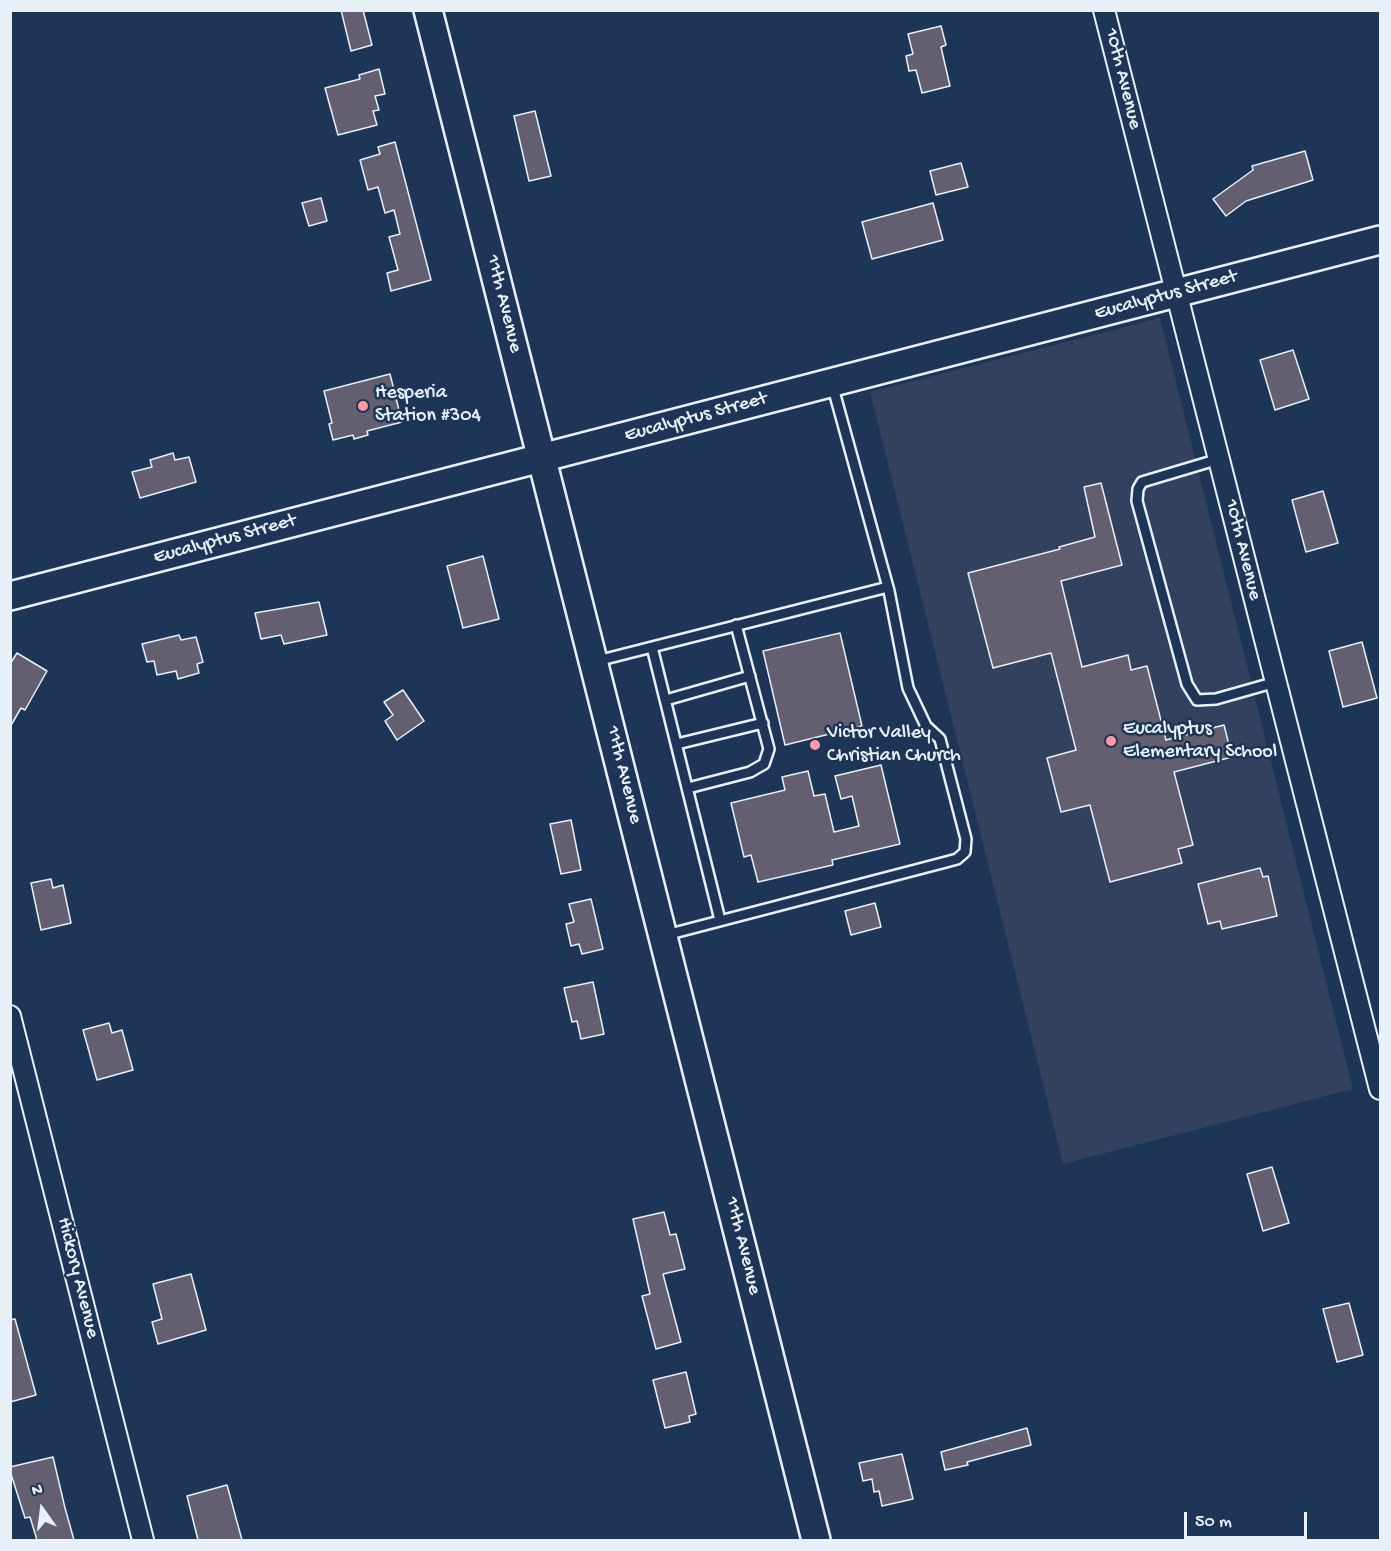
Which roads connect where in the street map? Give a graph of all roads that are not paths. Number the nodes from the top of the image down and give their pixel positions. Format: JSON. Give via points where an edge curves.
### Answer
{"nodes":[{"id":1,"x":428,"y":10,"type":"edge"},
{"id":2,"x":1104,"y":10,"type":"edge"},
{"id":3,"x":1380,"y":240,"type":"edge"},
{"id":4,"x":1176,"y":293,"type":"junction"},
{"id":5,"x":832,"y":382,"type":"junction"},
{"id":6,"x":543,"y":457,"type":"junction"},
{"id":7,"x":1219,"y":459,"type":"junction"},
{"id":8,"x":888,"y":587,"type":"junction"},
{"id":9,"x":10,"y":596,"type":"edge"},
{"id":10,"x":736,"y":625,"type":"junction"},
{"id":11,"x":652,"y":646,"type":"junction"},
{"id":12,"x":594,"y":661,"type":"junction"},
{"id":13,"x":750,"y":676,"type":"junction"},
{"id":14,"x":1276,"y":682,"type":"junction"},
{"id":15,"x":666,"y":700,"type":"junction"},
{"id":16,"x":763,"y":723,"type":"junction"},
{"id":17,"x":677,"y":744,"type":"junction"},
{"id":18,"x":687,"y":789,"type":"junction"},
{"id":19,"x":720,"y":920,"type":"junction"},
{"id":20,"x":664,"y":935,"type":"junction"},
{"id":21,"x":10,"y":1016,"type":"edge"},
{"id":22,"x":1376,"y":1055,"type":"edge"},
{"id":23,"x":1380,"y":1089,"type":"edge"},
{"id":24,"x":142,"y":1540,"type":"edge"},
{"id":25,"x":816,"y":1540,"type":"edge"}],
"edges":[{"from":1,"to":6,"type":"main road","name":"11th Avenue"},
{"from":2,"to":4,"type":"street","name":"10th Avenue"},
{"from":3,"to":4,"type":"main road","name":"Eucalyptus Street"},
{"from":4,"to":5,"type":"main road","name":"Eucalyptus Street"},
{"from":4,"to":7,"type":"street","name":"10th Avenue"},
{"from":5,"to":6,"type":"main road","name":"Eucalyptus Street"},
{"from":5,"to":8,"type":"lane"},
{"from":6,"to":9,"type":"main road","name":"Eucalyptus Street"},
{"from":6,"to":12,"type":"main road","name":"11th Avenue"},
{"from":7,"to":14,"type":"street","name":"10th Avenue"},
{"from":7,"to":14,"type":"lane","via":[[1142,482],[1137,501],[1186,684],[1197,700],[1216,699]]},
{"from":8,"to":10,"type":"lane"},
{"from":8,"to":19,"type":"lane","via":[[908,688],[926,726],[940,739],[966,839],[965,852],[957,859]]},
{"from":10,"to":11,"type":"lane"},
{"from":10,"to":13,"type":"lane"},
{"from":11,"to":12,"type":"lane"},
{"from":11,"to":15,"type":"lane"},
{"from":12,"to":20,"type":"main road","name":"11th Avenue"},
{"from":13,"to":15,"type":"lane"},
{"from":13,"to":16,"type":"lane"},
{"from":14,"to":22,"type":"street","name":"10th Avenue"},
{"from":15,"to":17,"type":"lane"},
{"from":16,"to":17,"type":"lane"},
{"from":16,"to":18,"type":"lane","via":[[769,750],[764,764],[750,772]]},
{"from":17,"to":18,"type":"lane"},
{"from":18,"to":19,"type":"lane"},
{"from":19,"to":20,"type":"lane"},
{"from":20,"to":25,"type":"main road","name":"11th Avenue"},
{"from":21,"to":24,"type":"street","name":"Hickory Avenue"},
{"from":22,"to":23,"type":"street","name":"10th Avenue"}]}
